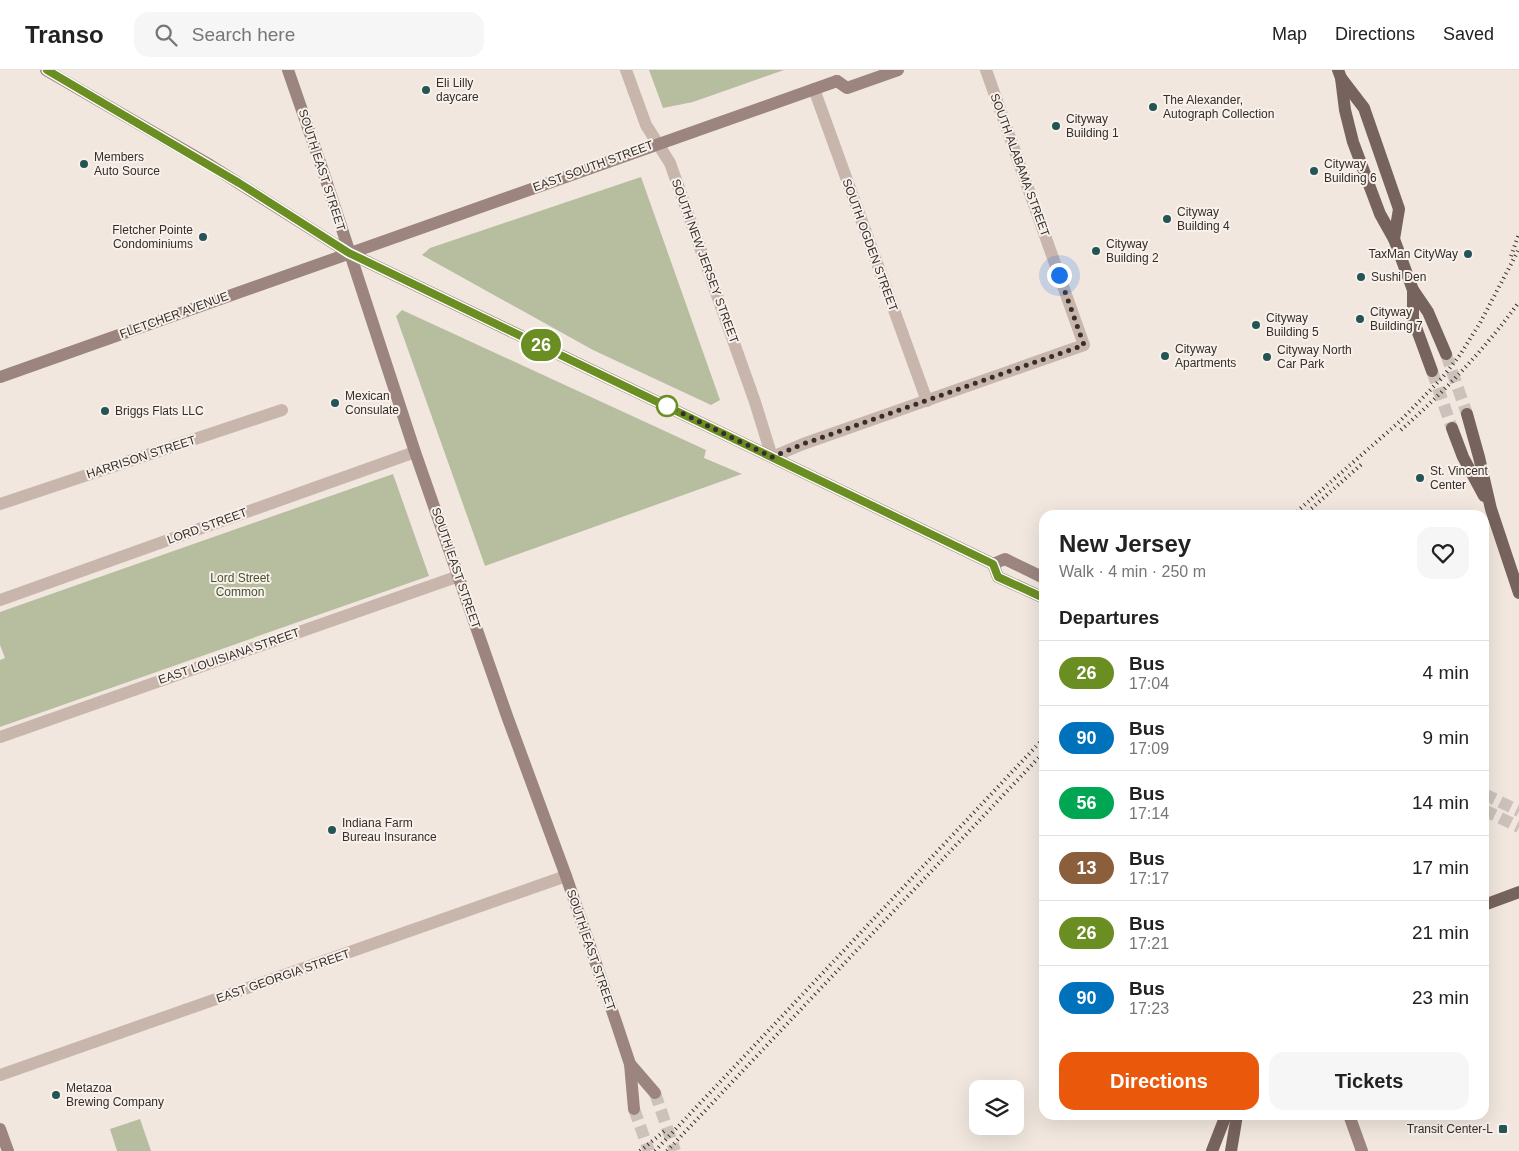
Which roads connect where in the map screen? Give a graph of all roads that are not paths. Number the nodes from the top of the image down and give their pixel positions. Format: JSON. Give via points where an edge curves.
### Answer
{"nodes":[{"id":1,"x":46,"y":70,"type":"edge"},
{"id":2,"x":288,"y":70,"type":"edge"},
{"id":3,"x":626,"y":70,"type":"edge"},
{"id":4,"x":898,"y":70,"type":"edge"},
{"id":5,"x":986,"y":70,"type":"edge"},
{"id":6,"x":1339,"y":74,"type":"edge"},
{"id":7,"x":838,"y":75,"type":"edge"},
{"id":8,"x":814,"y":89,"type":"junction"},
{"id":9,"x":657,"y":144,"type":"junction"},
{"id":10,"x":1394,"y":239,"type":"junction"},
{"id":11,"x":349,"y":253,"type":"junction"},
{"id":12,"x":1413,"y":290,"type":"junction"},
{"id":13,"x":1446,"y":354,"type":"tunnel mouth"},
{"id":14,"x":1432,"y":371,"type":"tunnel mouth"},
{"id":15,"x":0,"y":377,"type":"edge"},
{"id":16,"x":927,"y":401,"type":"junction"},
{"id":17,"x":282,"y":410,"type":"dead end"},
{"id":18,"x":1467,"y":414,"type":"tunnel mouth"},
{"id":19,"x":1452,"y":428,"type":"tunnel mouth"},
{"id":20,"x":415,"y":452,"type":"junction"},
{"id":21,"x":772,"y":457,"type":"junction"},
{"id":22,"x":0,"y":504,"type":"edge"},
{"id":23,"x":1490,"y":509,"type":"junction"},
{"id":24,"x":993,"y":564,"type":"junction"},
{"id":25,"x":459,"y":576,"type":"junction"},
{"id":26,"x":1039,"y":576,"type":"edge"},
{"id":27,"x":1519,"y":593,"type":"edge"},
{"id":28,"x":1039,"y":596,"type":"edge"},
{"id":29,"x":0,"y":600,"type":"edge"},
{"id":30,"x":0,"y":737,"type":"edge"},
{"id":31,"x":566,"y":876,"type":"junction"},
{"id":32,"x":1519,"y":892,"type":"edge"},
{"id":33,"x":1489,"y":903,"type":"edge"},
{"id":34,"x":630,"y":1064,"type":"junction"},
{"id":35,"x":0,"y":1075,"type":"edge"},
{"id":36,"x":655,"y":1093,"type":"tunnel mouth"},
{"id":37,"x":634,"y":1109,"type":"tunnel mouth"},
{"id":38,"x":1224,"y":1120,"type":"edge"},
{"id":39,"x":1236,"y":1120,"type":"edge"},
{"id":40,"x":1351,"y":1120,"type":"edge"},
{"id":41,"x":0,"y":1129,"type":"edge"},
{"id":42,"x":1232,"y":1150,"type":"edge"},
{"id":43,"x":8,"y":1151,"type":"edge"},
{"id":44,"x":1212,"y":1151,"type":"edge"},
{"id":45,"x":1362,"y":1151,"type":"edge"}],
"edges":[{"from":1,"to":11,"type":"main road","via":[[246,187]]},
{"from":2,"to":11,"type":"main road","name":"SOUTH EAST STREET"},
{"from":3,"to":9,"type":"street","name":"SOUTH NEW JERSEY STREET","via":[[646,125]]},
{"from":4,"to":7,"type":"main road","name":"EAST SOUTH STREET","via":[[847,88]]},
{"from":5,"to":16,"type":"street","name":"SOUTH ALABAMA STREET","via":[[1084,345]]},
{"from":6,"to":10,"type":"main road","via":[[1354,142],[1380,214]]},
{"from":6,"to":10,"type":"main road","via":[[1364,108],[1399,209]]},
{"from":7,"to":8,"type":"main road","name":"EAST SOUTH STREET"},
{"from":8,"to":9,"type":"main road","name":"EAST SOUTH STREET"},
{"from":8,"to":16,"type":"street","name":"SOUTH OGDEN STREET"},
{"from":9,"to":11,"type":"main road","name":"EAST SOUTH STREET"},
{"from":9,"to":21,"type":"street","name":"SOUTH NEW JERSEY STREET","via":[[670,163]]},
{"from":10,"to":12,"type":"main road"},
{"from":11,"to":15,"type":"main road","name":"FLETCHER AVENUE"},
{"from":11,"to":20,"type":"main road","name":"SOUTH EAST STREET"},
{"from":11,"to":21,"type":"main road"},
{"from":12,"to":13,"type":"main road","via":[[1428,312]]},
{"from":12,"to":14,"type":"main road","via":[[1413,319]]},
{"from":16,"to":21,"type":"street"},
{"from":17,"to":22,"type":"street","name":"HARRISON STREET"},
{"from":18,"to":23,"type":"main road"},
{"from":19,"to":23,"type":"main road"},
{"from":20,"to":25,"type":"main road","name":"SOUTH EAST STREET"},
{"from":20,"to":29,"type":"street","name":"LORD STREET"},
{"from":21,"to":24,"type":"main road"},
{"from":23,"to":27,"type":"main road"},
{"from":24,"to":26,"type":"main road","via":[[1005,559]]},
{"from":24,"to":28,"type":"main road","via":[[998,577]]},
{"from":25,"to":30,"type":"street","name":"EAST LOUISIANA STREET"},
{"from":25,"to":31,"type":"main road","name":"SOUTH EAST STREET","via":[[506,716]]},
{"from":31,"to":34,"type":"main road","name":"SOUTH EAST STREET"},
{"from":31,"to":35,"type":"street","name":"EAST GEORGIA STREET"},
{"from":32,"to":33,"type":"main road"},
{"from":34,"to":36,"type":"main road","name":"SOUTH EAST STREET"},
{"from":34,"to":37,"type":"main road","name":"SOUTH EAST STREET"},
{"from":38,"to":44,"type":"main road"},
{"from":39,"to":42,"type":"main road"},
{"from":40,"to":45,"type":"main road"},
{"from":41,"to":43,"type":"main road"}]}
